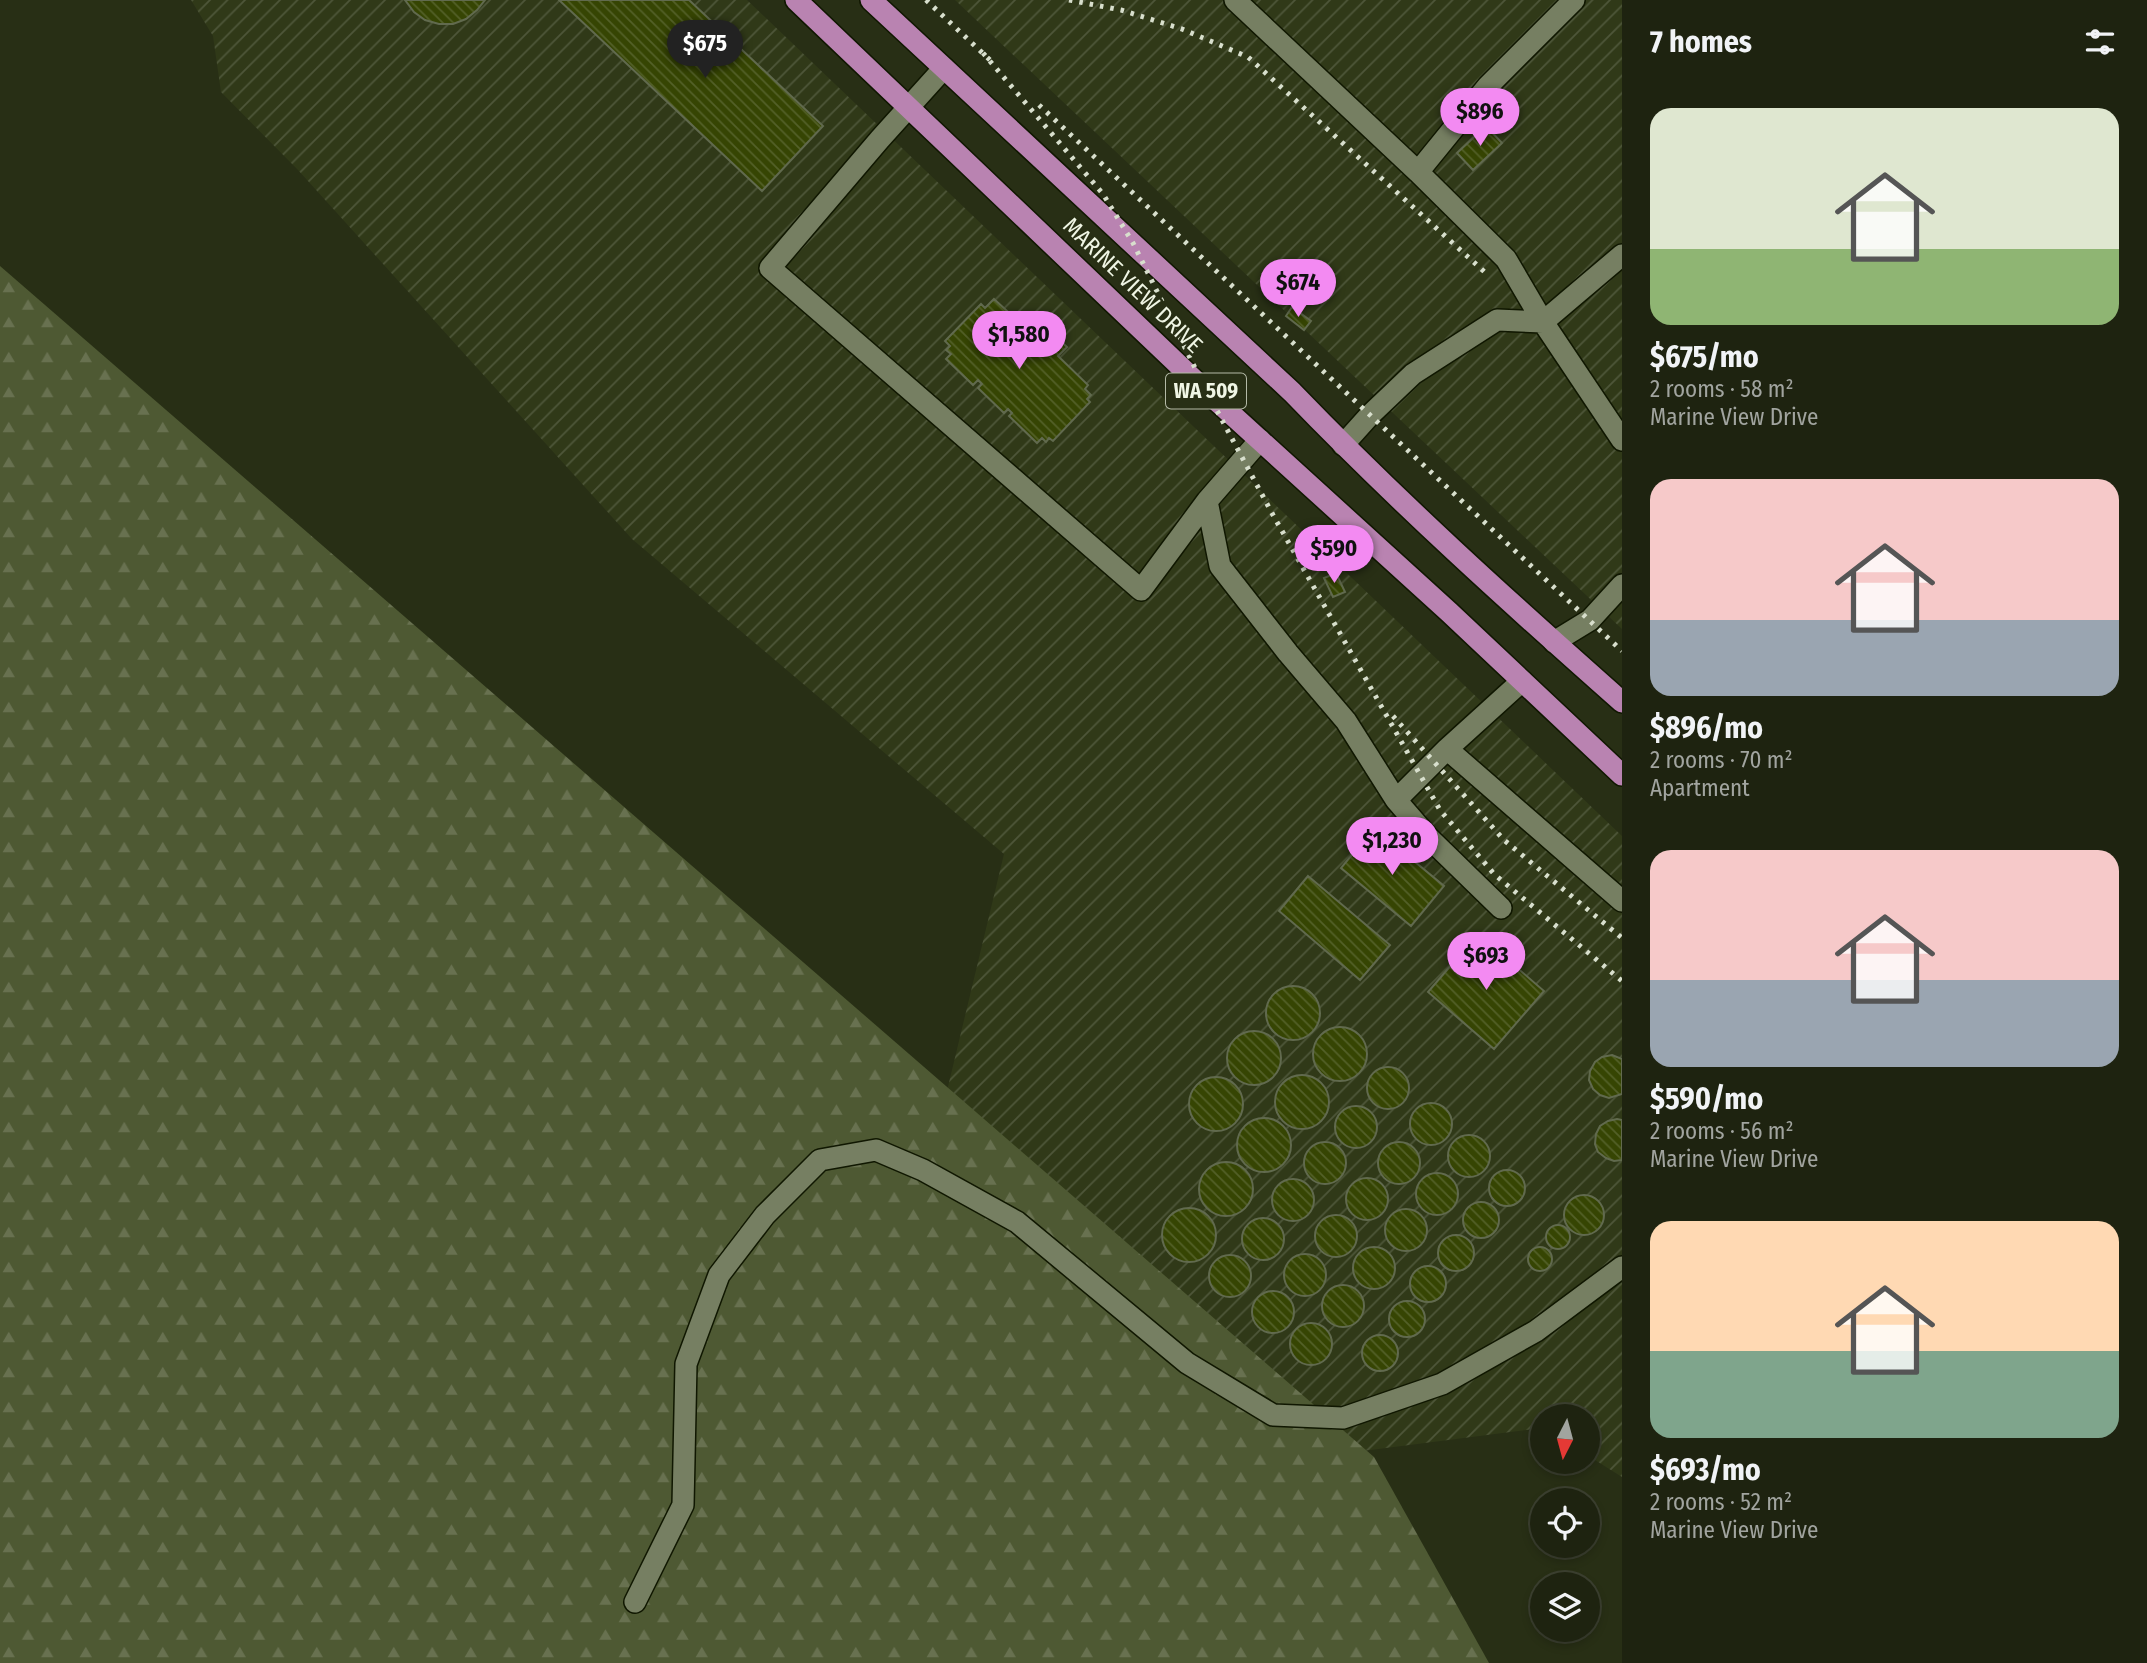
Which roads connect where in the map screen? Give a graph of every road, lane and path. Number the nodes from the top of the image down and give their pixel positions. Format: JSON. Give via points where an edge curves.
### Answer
{"nodes":[{"id":1,"x":796,"y":0,"type":"edge"},
{"id":2,"x":871,"y":0,"type":"edge"},
{"id":3,"x":1235,"y":0,"type":"edge"},
{"id":4,"x":1574,"y":0,"type":"edge"},
{"id":5,"x":944,"y":68,"type":"junction"},
{"id":6,"x":909,"y":107,"type":"junction"},
{"id":7,"x":1419,"y":172,"type":"junction"},
{"id":8,"x":1622,"y":255,"type":"edge"},
{"id":9,"x":1542,"y":323,"type":"junction"},
{"id":10,"x":1260,"y":440,"type":"junction"},
{"id":11,"x":1622,"y":440,"type":"edge"},
{"id":12,"x":1343,"y":445,"type":"junction"},
{"id":13,"x":1206,"y":501,"type":"junction"},
{"id":14,"x":1622,"y":585,"type":"edge"},
{"id":15,"x":1554,"y":642,"type":"junction"},
{"id":16,"x":1522,"y":681,"type":"junction"},
{"id":17,"x":1622,"y":702,"type":"edge"},
{"id":18,"x":1447,"y":749,"type":"junction"},
{"id":19,"x":1622,"y":775,"type":"edge"},
{"id":20,"x":1396,"y":800,"type":"junction"},
{"id":21,"x":1622,"y":901,"type":"edge"},
{"id":22,"x":1501,"y":908,"type":"dead end"},
{"id":23,"x":1622,"y":1267,"type":"edge"},
{"id":24,"x":635,"y":1602,"type":"dead end"}],
"edges":[{"from":1,"to":6,"type":"main road","name":"MARINE VIEW DRIVE","number":"WA 509"},
{"from":2,"to":5,"type":"main road","name":"MARINE VIEW DRIVE","number":"WA 509"},
{"from":3,"to":7,"type":"lane"},
{"from":4,"to":7,"type":"lane","via":[[1488,86]]},
{"from":5,"to":6,"type":"lane"},
{"from":5,"to":12,"type":"main road","name":"MARINE VIEW DRIVE","number":"WA 509"},
{"from":6,"to":10,"type":"main road","name":"MARINE VIEW DRIVE","number":"WA 509"},
{"from":6,"to":13,"type":"lane","via":[[769,268],[1141,590]]},
{"from":7,"to":9,"type":"lane","via":[[1506,259]]},
{"from":8,"to":9,"type":"lane"},
{"from":9,"to":11,"type":"lane"},
{"from":9,"to":12,"type":"lane","via":[[1497,320],[1413,374]]},
{"from":10,"to":13,"type":"lane"},
{"from":10,"to":16,"type":"main road","name":"MARINE VIEW DRIVE","number":"WA 509"},
{"from":12,"to":15,"type":"main road","name":"MARINE VIEW DRIVE","number":"WA 509"},
{"from":13,"to":20,"type":"lane","via":[[1220,566],[1346,721]]},
{"from":14,"to":15,"type":"lane","via":[[1590,620]]},
{"from":15,"to":17,"type":"main road","name":"MARINE VIEW DRIVE","number":"WA 509"},
{"from":16,"to":18,"type":"lane"},
{"from":16,"to":19,"type":"main road","name":"MARINE VIEW DRIVE","number":"WA 509"},
{"from":18,"to":20,"type":"lane"},
{"from":18,"to":21,"type":"lane"},
{"from":20,"to":22,"type":"lane"},
{"from":23,"to":24,"type":"lane","via":[[1536,1331],[1442,1384],[1343,1418],[1273,1415],[1187,1363],[1017,1222],[876,1150],[820,1160],[765,1215],[719,1275],[686,1364],[683,1505]]}]}
